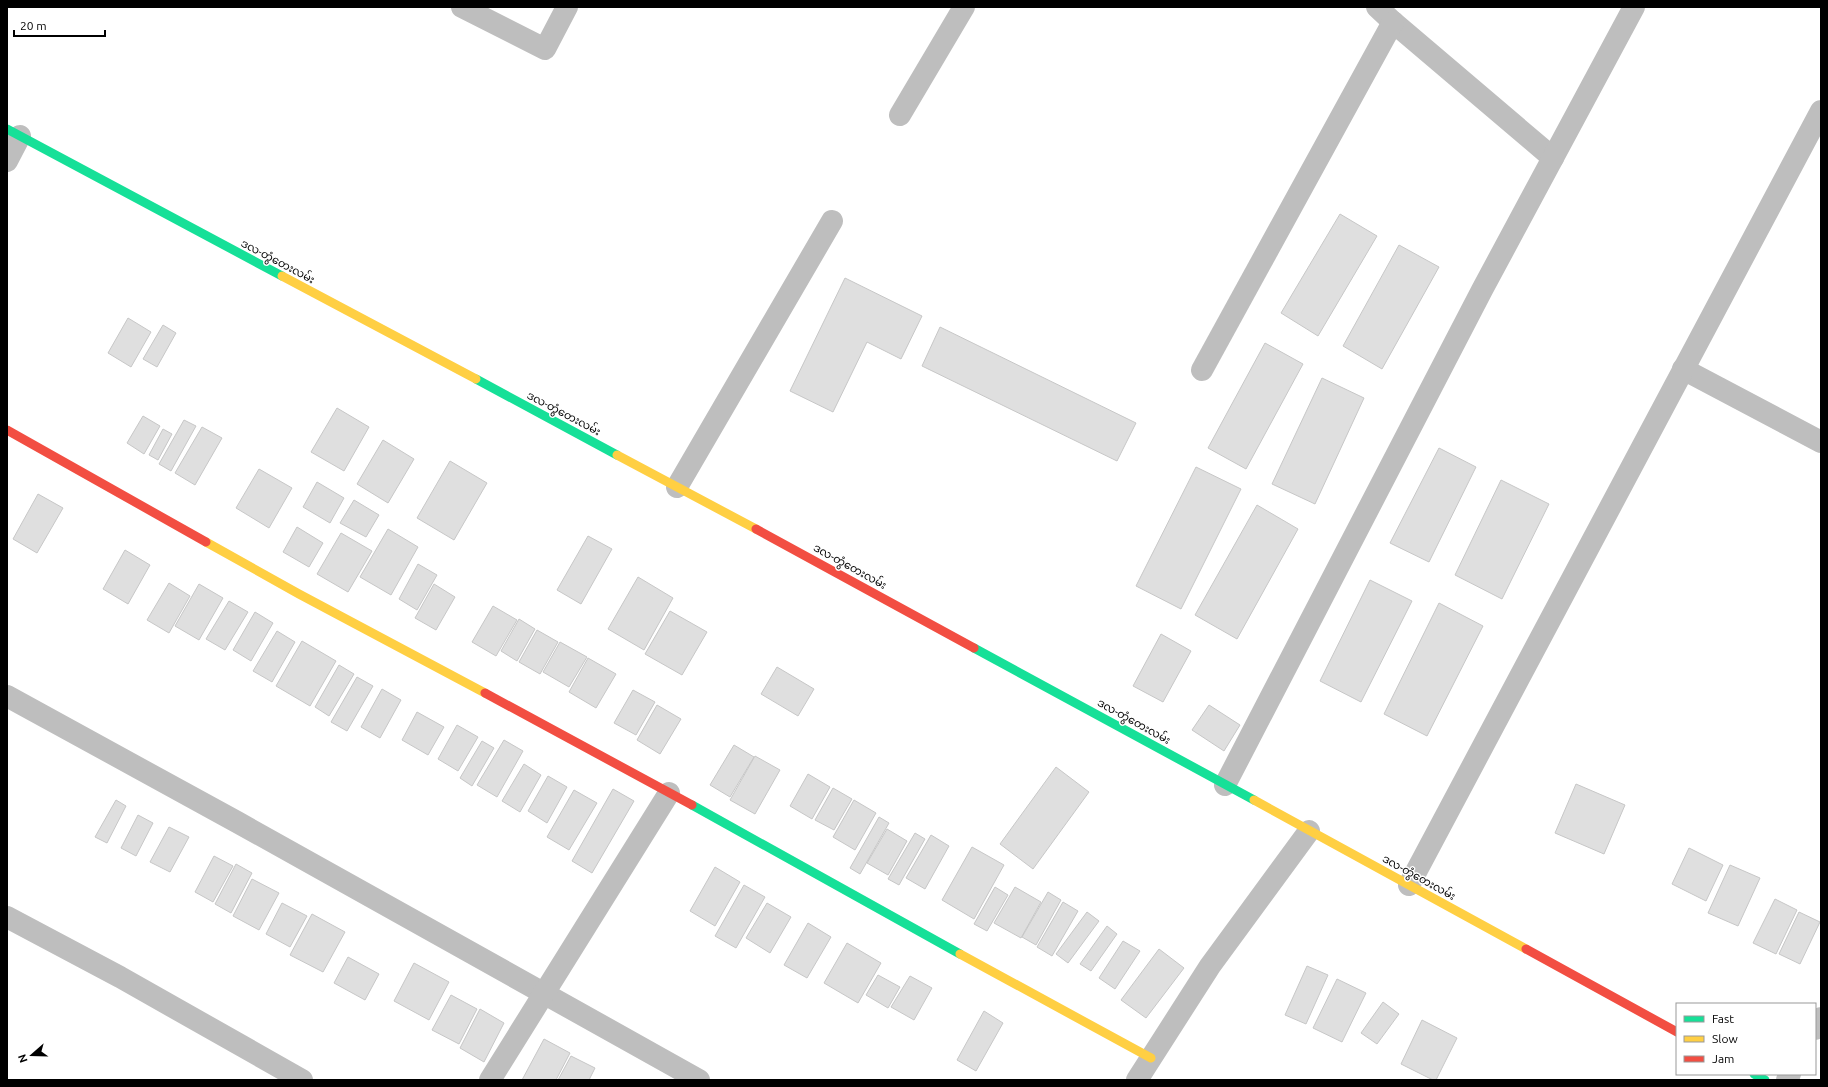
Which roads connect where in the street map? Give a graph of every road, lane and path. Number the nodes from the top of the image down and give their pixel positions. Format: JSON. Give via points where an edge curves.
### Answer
{"nodes":[{"id":1,"x":462,"y":7,"type":"edge"},
{"id":2,"x":567,"y":7,"type":"edge"},
{"id":3,"x":964,"y":7,"type":"edge"},
{"id":4,"x":1376,"y":7,"type":"edge"},
{"id":5,"x":1634,"y":7,"type":"edge"},
{"id":6,"x":1393,"y":22,"type":"junction"},
{"id":7,"x":1821,"y":111,"type":"edge"},
{"id":8,"x":900,"y":115,"type":"dead end"},
{"id":9,"x":14,"y":133,"type":"edge"},
{"id":10,"x":1814,"y":141,"type":"edge"},
{"id":11,"x":1553,"y":158,"type":"junction"},
{"id":12,"x":7,"y":161,"type":"edge"},
{"id":13,"x":832,"y":221,"type":"dead end"},
{"id":14,"x":1683,"y":369,"type":"junction"},
{"id":15,"x":1202,"y":370,"type":"dead end"},
{"id":16,"x":7,"y":430,"type":"edge"},
{"id":17,"x":1821,"y":442,"type":"edge"},
{"id":18,"x":677,"y":487,"type":"junction"},
{"id":19,"x":7,"y":696,"type":"edge"},
{"id":20,"x":1225,"y":784,"type":"junction"},
{"id":21,"x":669,"y":793,"type":"junction"},
{"id":22,"x":1309,"y":831,"type":"junction"},
{"id":23,"x":1409,"y":885,"type":"junction"},
{"id":24,"x":7,"y":917,"type":"edge"},
{"id":25,"x":543,"y":993,"type":"junction"},
{"id":26,"x":1821,"y":1018,"type":"edge"},
{"id":27,"x":1816,"y":1027,"type":"edge"},
{"id":28,"x":1676,"y":1031,"type":"edge"},
{"id":29,"x":1152,"y":1058,"type":"junction"},
{"id":30,"x":1756,"y":1075,"type":"edge"},
{"id":31,"x":302,"y":1080,"type":"edge"},
{"id":32,"x":490,"y":1080,"type":"edge"},
{"id":33,"x":699,"y":1080,"type":"edge"},
{"id":34,"x":1137,"y":1080,"type":"edge"},
{"id":35,"x":1765,"y":1080,"type":"edge"}],
"edges":[{"from":1,"to":2,"type":"street","via":[[545,49]]},
{"from":3,"to":8,"type":"street"},
{"from":4,"to":6,"type":"street"},
{"from":5,"to":11,"type":"street"},
{"from":6,"to":11,"type":"street"},
{"from":6,"to":15,"type":"street"},
{"from":7,"to":10,"type":"street"},
{"from":9,"to":12,"type":"street"},
{"from":9,"to":18,"type":"main road","name":"ဒလ-တွံတေးလမ်း"},
{"from":10,"to":14,"type":"street"},
{"from":11,"to":20,"type":"street"},
{"from":13,"to":18,"type":"street"},
{"from":14,"to":17,"type":"street"},
{"from":14,"to":23,"type":"street"},
{"from":16,"to":21,"type":"main road","via":[[299,594]]},
{"from":18,"to":20,"type":"main road","name":"ဒလ-တွံတေးလမ်း"},
{"from":19,"to":25,"type":"street"},
{"from":20,"to":22,"type":"main road","name":"ဒလ-တွံတေးလမ်း"},
{"from":21,"to":25,"type":"street"},
{"from":21,"to":29,"type":"main road"},
{"from":22,"to":23,"type":"main road","name":"ဒလ-တွံတေးလမ်း"},
{"from":22,"to":29,"type":"street","via":[[1210,966]]},
{"from":23,"to":28,"type":"main road","name":"ဒလ-တွံတေးလမ်း"},
{"from":24,"to":31,"type":"street"},
{"from":25,"to":32,"type":"street"},
{"from":25,"to":33,"type":"street"},
{"from":26,"to":27,"type":"street"},
{"from":29,"to":34,"type":"street"},
{"from":30,"to":35,"type":"main road"}]}
